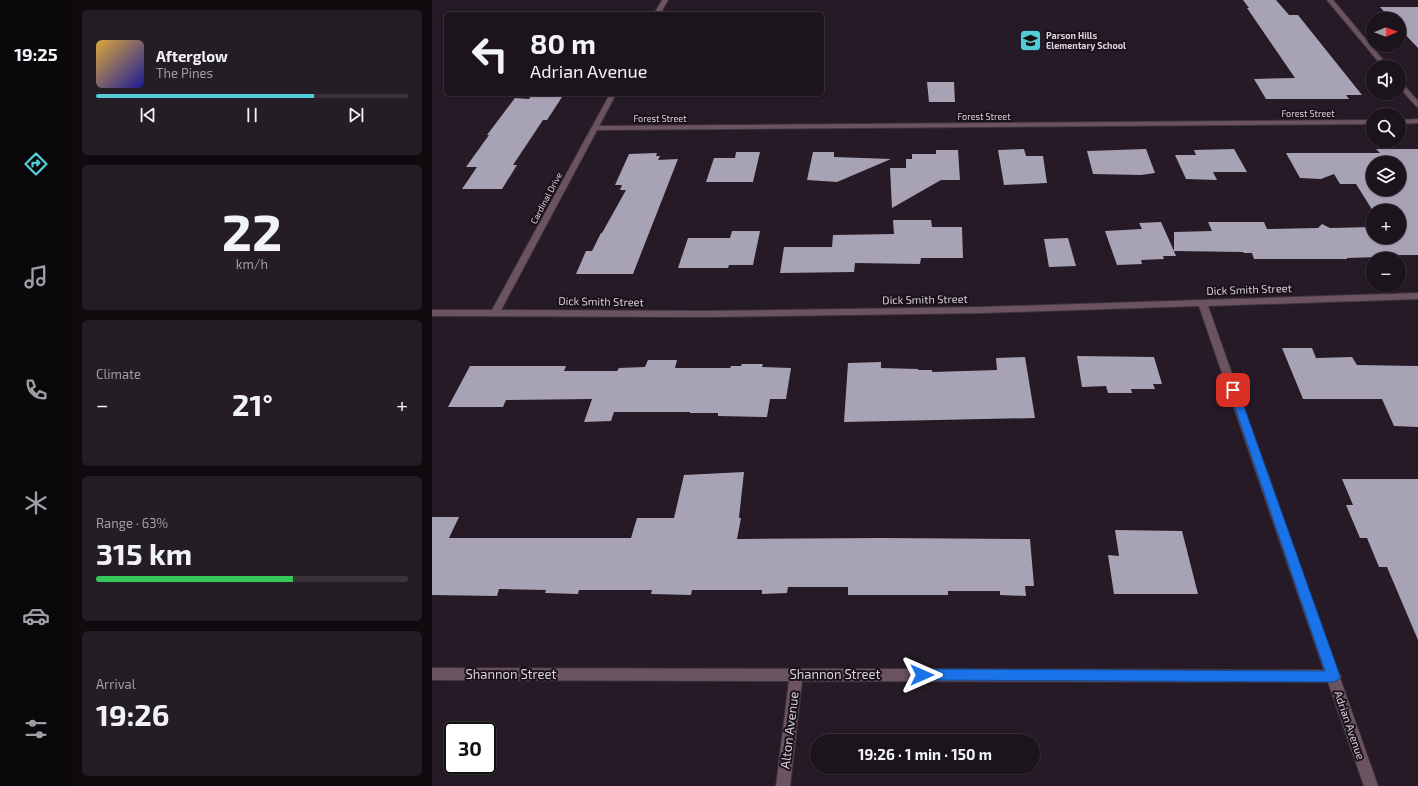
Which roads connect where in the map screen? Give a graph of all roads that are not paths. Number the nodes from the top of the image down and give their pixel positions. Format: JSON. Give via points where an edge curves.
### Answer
{"nodes":[{"id":1,"x":665,"y":0,"type":"edge"},
{"id":2,"x":1330,"y":0,"type":"edge"},
{"id":3,"x":658,"y":12,"type":"edge"},
{"id":4,"x":1380,"y":60,"type":"edge"},
{"id":5,"x":1406,"y":90,"type":"edge"},
{"id":6,"x":612,"y":96,"type":"edge"},
{"id":7,"x":1418,"y":105,"type":"edge"},
{"id":8,"x":1418,"y":121,"type":"edge"},
{"id":9,"x":1366,"y":122,"type":"edge"},
{"id":10,"x":1406,"y":122,"type":"edge"},
{"id":11,"x":594,"y":128,"type":"junction"},
{"id":12,"x":1418,"y":296,"type":"edge"},
{"id":13,"x":1202,"y":302,"type":"junction"},
{"id":14,"x":432,"y":312,"type":"edge"},
{"id":15,"x":496,"y":312,"type":"junction"},
{"id":16,"x":432,"y":674,"type":"edge"},
{"id":17,"x":796,"y":674,"type":"junction"},
{"id":18,"x":1334,"y":676,"type":"junction"},
{"id":19,"x":782,"y":786,"type":"edge"},
{"id":20,"x":1371,"y":786,"type":"edge"}],
"edges":[{"from":1,"to":3,"type":"street"},
{"from":2,"to":4,"type":"street"},
{"from":5,"to":7,"type":"street"},
{"from":6,"to":11,"type":"street","name":"Cardinal Drive"},
{"from":8,"to":10,"type":"street"},
{"from":9,"to":11,"type":"street","name":"Forest Street"},
{"from":11,"to":15,"type":"street","name":"Cardinal Drive"},
{"from":12,"to":13,"type":"street","name":"Dick Smith Street"},
{"from":13,"to":15,"type":"street","name":"Dick Smith Street","via":[[983,310],[729,314]]},
{"from":13,"to":18,"type":"street","name":"Adrian Avenue"},
{"from":14,"to":15,"type":"street","name":"Dick Smith Street"},
{"from":16,"to":17,"type":"street","name":"Shannon Street"},
{"from":17,"to":18,"type":"street","name":"Shannon Street"},
{"from":17,"to":19,"type":"street","name":"Alton Avenue"},
{"from":18,"to":20,"type":"street","name":"Adrian Avenue"}]}
